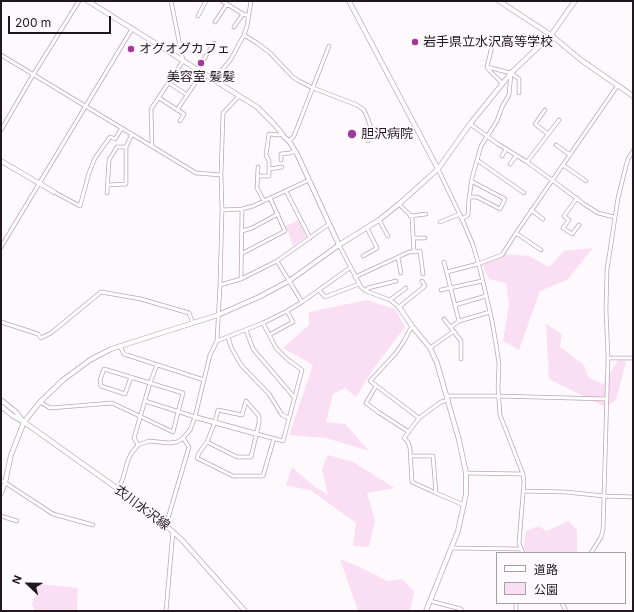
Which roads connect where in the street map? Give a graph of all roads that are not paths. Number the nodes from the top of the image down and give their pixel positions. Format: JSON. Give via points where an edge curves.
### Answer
{"nodes":[{"id":1,"x":79,"y":1,"type":"edge"},
{"id":2,"x":88,"y":1,"type":"edge"},
{"id":3,"x":171,"y":1,"type":"edge"},
{"id":4,"x":206,"y":1,"type":"edge"},
{"id":5,"x":222,"y":1,"type":"edge"},
{"id":6,"x":251,"y":1,"type":"edge"},
{"id":7,"x":349,"y":1,"type":"edge"},
{"id":8,"x":500,"y":1,"type":"edge"},
{"id":9,"x":575,"y":1,"type":"edge"},
{"id":10,"x":227,"y":4,"type":"junction"},
{"id":11,"x":243,"y":14,"type":"junction"},
{"id":12,"x":198,"y":16,"type":"dead end"},
{"id":13,"x":249,"y":16,"type":"junction"},
{"id":14,"x":215,"y":22,"type":"dead end"},
{"id":15,"x":234,"y":27,"type":"dead end"},
{"id":16,"x":132,"y":29,"type":"junction"},
{"id":17,"x":244,"y":35,"type":"junction"},
{"id":18,"x":551,"y":35,"type":"junction"},
{"id":19,"x":214,"y":43,"type":"dead end"},
{"id":20,"x":329,"y":46,"type":"dead end"},
{"id":21,"x":492,"y":46,"type":"dead end"},
{"id":22,"x":1,"y":55,"type":"edge"},
{"id":23,"x":183,"y":60,"type":"junction"},
{"id":24,"x":487,"y":67,"type":"junction"},
{"id":25,"x":197,"y":70,"type":"junction"},
{"id":26,"x":202,"y":73,"type":"junction"},
{"id":27,"x":511,"y":73,"type":"junction"},
{"id":28,"x":33,"y":75,"type":"junction"},
{"id":29,"x":214,"y":80,"type":"junction"},
{"id":30,"x":169,"y":83,"type":"junction"},
{"id":31,"x":502,"y":83,"type":"junction"},
{"id":32,"x":618,"y":85,"type":"junction"},
{"id":33,"x":312,"y":88,"type":"junction"},
{"id":34,"x":519,"y":93,"type":"dead end"},
{"id":35,"x":187,"y":95,"type":"junction"},
{"id":36,"x":239,"y":96,"type":"junction"},
{"id":37,"x":633,"y":96,"type":"edge"},
{"id":38,"x":159,"y":98,"type":"junction"},
{"id":39,"x":86,"y":106,"type":"junction"},
{"id":40,"x":177,"y":110,"type":"junction"},
{"id":41,"x":545,"y":110,"type":"dead end"},
{"id":42,"x":559,"y":120,"type":"dead end"},
{"id":43,"x":180,"y":121,"type":"dead end"},
{"id":44,"x":470,"y":124,"type":"junction"},
{"id":45,"x":122,"y":128,"type":"junction"},
{"id":46,"x":1,"y":130,"type":"edge"},
{"id":47,"x":132,"y":134,"type":"junction"},
{"id":48,"x":282,"y":134,"type":"junction"},
{"id":49,"x":548,"y":134,"type":"junction"},
{"id":50,"x":487,"y":136,"type":"junction"},
{"id":51,"x":289,"y":141,"type":"junction"},
{"id":52,"x":368,"y":141,"type":"dead end"},
{"id":53,"x":556,"y":145,"type":"dead end"},
{"id":54,"x":152,"y":146,"type":"junction"},
{"id":55,"x":126,"y":147,"type":"junction"},
{"id":56,"x":506,"y":149,"type":"junction"},
{"id":57,"x":295,"y":151,"type":"junction"},
{"id":58,"x":633,"y":152,"type":"edge"},
{"id":59,"x":570,"y":155,"type":"junction"},
{"id":60,"x":502,"y":156,"type":"dead end"},
{"id":61,"x":516,"y":156,"type":"junction"},
{"id":62,"x":1,"y":160,"type":"edge"},
{"id":63,"x":281,"y":160,"type":"dead end"},
{"id":64,"x":477,"y":160,"type":"junction"},
{"id":65,"x":527,"y":162,"type":"junction"},
{"id":66,"x":510,"y":164,"type":"dead end"},
{"id":67,"x":563,"y":164,"type":"junction"},
{"id":68,"x":258,"y":167,"type":"dead end"},
{"id":69,"x":282,"y":167,"type":"dead end"},
{"id":70,"x":269,"y":169,"type":"junction"},
{"id":71,"x":438,"y":169,"type":"junction"},
{"id":72,"x":221,"y":174,"type":"junction"},
{"id":73,"x":258,"y":176,"type":"junction"},
{"id":74,"x":309,"y":180,"type":"junction"},
{"id":75,"x":552,"y":180,"type":"junction"},
{"id":76,"x":472,"y":181,"type":"junction"},
{"id":77,"x":586,"y":181,"type":"dead end"},
{"id":78,"x":39,"y":183,"type":"junction"},
{"id":79,"x":108,"y":186,"type":"junction"},
{"id":80,"x":286,"y":190,"type":"junction"},
{"id":81,"x":54,"y":192,"type":"joint"},
{"id":82,"x":107,"y":193,"type":"dead end"},
{"id":83,"x":524,"y":193,"type":"dead end"},
{"id":84,"x":469,"y":197,"type":"junction"},
{"id":85,"x":270,"y":198,"type":"junction"},
{"id":86,"x":577,"y":198,"type":"junction"},
{"id":87,"x":264,"y":201,"type":"junction"},
{"id":88,"x":399,"y":204,"type":"junction"},
{"id":89,"x":242,"y":209,"type":"junction"},
{"id":90,"x":222,"y":210,"type":"junction"},
{"id":91,"x":531,"y":210,"type":"junction"},
{"id":92,"x":278,"y":214,"type":"junction"},
{"id":93,"x":426,"y":214,"type":"dead end"},
{"id":94,"x":460,"y":214,"type":"junction"},
{"id":95,"x":410,"y":216,"type":"junction"},
{"id":96,"x":614,"y":217,"type":"junction"},
{"id":97,"x":462,"y":219,"type":"junction"},
{"id":98,"x":543,"y":219,"type":"dead end"},
{"id":99,"x":379,"y":220,"type":"junction"},
{"id":100,"x":440,"y":222,"type":"dead end"},
{"id":101,"x":329,"y":224,"type":"junction"},
{"id":102,"x":579,"y":225,"type":"dead end"},
{"id":103,"x":366,"y":228,"type":"junction"},
{"id":104,"x":242,"y":231,"type":"junction"},
{"id":105,"x":516,"y":233,"type":"junction"},
{"id":106,"x":388,"y":236,"type":"dead end"},
{"id":107,"x":310,"y":238,"type":"junction"},
{"id":108,"x":413,"y":238,"type":"junction"},
{"id":109,"x":425,"y":238,"type":"dead end"},
{"id":110,"x":340,"y":245,"type":"junction"},
{"id":111,"x":1,"y":247,"type":"edge"},
{"id":112,"x":541,"y":250,"type":"dead end"},
{"id":113,"x":414,"y":252,"type":"junction"},
{"id":114,"x":242,"y":254,"type":"junction"},
{"id":115,"x":363,"y":256,"type":"dead end"},
{"id":116,"x":398,"y":258,"type":"junction"},
{"id":117,"x":277,"y":261,"type":"junction"},
{"id":118,"x":444,"y":262,"type":"dead end"},
{"id":119,"x":478,"y":264,"type":"junction"},
{"id":120,"x":351,"y":267,"type":"junction"},
{"id":121,"x":446,"y":272,"type":"junction"},
{"id":122,"x":401,"y":273,"type":"dead end"},
{"id":123,"x":423,"y":274,"type":"dead end"},
{"id":124,"x":355,"y":277,"type":"junction"},
{"id":125,"x":241,"y":279,"type":"junction"},
{"id":126,"x":289,"y":281,"type":"junction"},
{"id":127,"x":422,"y":281,"type":"dead end"},
{"id":128,"x":482,"y":281,"type":"junction"},
{"id":129,"x":396,"y":282,"type":"dead end"},
{"id":130,"x":360,"y":284,"type":"junction"},
{"id":131,"x":220,"y":285,"type":"junction"},
{"id":132,"x":406,"y":288,"type":"dead end"},
{"id":133,"x":450,"y":288,"type":"junction"},
{"id":134,"x":319,"y":290,"type":"junction"},
{"id":135,"x":441,"y":290,"type":"dead end"},
{"id":136,"x":366,"y":291,"type":"junction"},
{"id":137,"x":486,"y":296,"type":"junction"},
{"id":138,"x":390,"y":300,"type":"junction"},
{"id":139,"x":302,"y":302,"type":"junction"},
{"id":140,"x":455,"y":305,"type":"junction"},
{"id":141,"x":399,"y":307,"type":"junction"},
{"id":142,"x":287,"y":311,"type":"junction"},
{"id":143,"x":490,"y":312,"type":"junction"},
{"id":144,"x":218,"y":315,"type":"junction"},
{"id":145,"x":444,"y":319,"type":"dead end"},
{"id":146,"x":459,"y":321,"type":"junction"},
{"id":147,"x":1,"y":322,"type":"edge"},
{"id":148,"x":193,"y":323,"type":"junction"},
{"id":149,"x":262,"y":323,"type":"junction"},
{"id":150,"x":412,"y":326,"type":"junction"},
{"id":151,"x":450,"y":327,"type":"junction"},
{"id":152,"x":246,"y":330,"type":"junction"},
{"id":153,"x":454,"y":331,"type":"junction"},
{"id":154,"x":269,"y":335,"type":"junction"},
{"id":155,"x":228,"y":337,"type":"junction"},
{"id":156,"x":217,"y":341,"type":"junction"},
{"id":157,"x":120,"y":346,"type":"junction"},
{"id":158,"x":430,"y":348,"type":"junction"},
{"id":159,"x":608,"y":358,"type":"junction"},
{"id":160,"x":633,"y":358,"type":"edge"},
{"id":161,"x":461,"y":359,"type":"dead end"},
{"id":162,"x":156,"y":365,"type":"junction"},
{"id":163,"x":131,"y":377,"type":"junction"},
{"id":164,"x":204,"y":380,"type":"junction"},
{"id":165,"x":150,"y":383,"type":"junction"},
{"id":166,"x":376,"y":386,"type":"junction"},
{"id":167,"x":294,"y":396,"type":"junction"},
{"id":168,"x":498,"y":396,"type":"junction"},
{"id":169,"x":448,"y":398,"type":"junction"},
{"id":170,"x":606,"y":399,"type":"junction"},
{"id":171,"x":1,"y":400,"type":"edge"},
{"id":172,"x":145,"y":401,"type":"junction"},
{"id":173,"x":40,"y":402,"type":"junction"},
{"id":174,"x":1,"y":406,"type":"edge"},
{"id":175,"x":178,"y":412,"type":"junction"},
{"id":176,"x":140,"y":417,"type":"junction"},
{"id":177,"x":195,"y":417,"type":"junction"},
{"id":178,"x":289,"y":418,"type":"junction"},
{"id":179,"x":419,"y":418,"type":"junction"},
{"id":180,"x":24,"y":422,"type":"junction"},
{"id":181,"x":215,"y":422,"type":"junction"},
{"id":182,"x":409,"y":432,"type":"junction"},
{"id":183,"x":256,"y":434,"type":"junction"},
{"id":184,"x":183,"y":438,"type":"junction"},
{"id":185,"x":274,"y":438,"type":"junction"},
{"id":186,"x":207,"y":442,"type":"junction"},
{"id":187,"x":138,"y":445,"type":"junction"},
{"id":188,"x":411,"y":456,"type":"junction"},
{"id":189,"x":466,"y":473,"type":"junction"},
{"id":190,"x":523,"y":474,"type":"junction"},
{"id":191,"x":3,"y":481,"type":"edge"},
{"id":192,"x":118,"y":490,"type":"junction"},
{"id":193,"x":524,"y":491,"type":"junction"},
{"id":194,"x":1,"y":493,"type":"edge"},
{"id":195,"x":436,"y":494,"type":"junction"},
{"id":196,"x":604,"y":496,"type":"junction"},
{"id":197,"x":633,"y":497,"type":"edge"},
{"id":198,"x":464,"y":505,"type":"junction"},
{"id":199,"x":1,"y":516,"type":"edge"},
{"id":200,"x":17,"y":520,"type":"dead end"},
{"id":201,"x":93,"y":525,"type":"dead end"},
{"id":202,"x":166,"y":525,"type":"junction"},
{"id":203,"x":173,"y":531,"type":"junction"},
{"id":204,"x":452,"y":548,"type":"junction"},
{"id":205,"x":519,"y":551,"type":"edge"},
{"id":206,"x":592,"y":552,"type":"edge"},
{"id":207,"x":430,"y":602,"type":"junction"},
{"id":208,"x":166,"y":611,"type":"edge"},
{"id":209,"x":245,"y":611,"type":"edge"},
{"id":210,"x":426,"y":611,"type":"edge"},
{"id":211,"x":462,"y":611,"type":"edge"}],
"edges":[{"from":1,"to":28,"type":"street"},
{"from":2,"to":16,"type":"street"},
{"from":3,"to":23,"type":"street"},
{"from":4,"to":12,"type":"street"},
{"from":5,"to":10,"type":"street"},
{"from":6,"to":13,"type":"street"},
{"from":7,"to":71,"type":"street"},
{"from":8,"to":18,"type":"street"},
{"from":9,"to":18,"type":"street"},
{"from":10,"to":11,"type":"street"},
{"from":10,"to":14,"type":"street"},
{"from":11,"to":13,"type":"street"},
{"from":11,"to":15,"type":"street"},
{"from":13,"to":17,"type":"street"},
{"from":16,"to":23,"type":"street"},
{"from":16,"to":39,"type":"street"},
{"from":17,"to":29,"type":"street","via":[[231,59]]},
{"from":17,"to":33,"type":"street","via":[[270,53],[293,77]]},
{"from":18,"to":27,"type":"street"},
{"from":18,"to":32,"type":"street","via":[[581,60]]},
{"from":19,"to":25,"type":"street"},
{"from":20,"to":33,"type":"street"},
{"from":21,"to":24,"type":"street"},
{"from":22,"to":28,"type":"street"},
{"from":23,"to":25,"type":"street"},
{"from":23,"to":30,"type":"street"},
{"from":24,"to":27,"type":"street"},
{"from":24,"to":31,"type":"street"},
{"from":25,"to":26,"type":"street"},
{"from":26,"to":29,"type":"street"},
{"from":26,"to":35,"type":"street"},
{"from":27,"to":31,"type":"street"},
{"from":27,"to":34,"type":"street","via":[[519,79]]},
{"from":27,"to":50,"type":"street","via":[[510,95]]},
{"from":28,"to":39,"type":"street"},
{"from":28,"to":46,"type":"street"},
{"from":29,"to":36,"type":"street"},
{"from":30,"to":35,"type":"street"},
{"from":30,"to":38,"type":"street"},
{"from":31,"to":44,"type":"street"},
{"from":32,"to":37,"type":"street"},
{"from":32,"to":59,"type":"street"},
{"from":33,"to":51,"type":"street","via":[[294,136]]},
{"from":33,"to":52,"type":"street","via":[[364,110],[372,131]]},
{"from":35,"to":40,"type":"street"},
{"from":36,"to":48,"type":"street","via":[[257,107]]},
{"from":36,"to":72,"type":"street","via":[[223,113]]},
{"from":38,"to":40,"type":"street"},
{"from":38,"to":54,"type":"street","via":[[152,109]]},
{"from":39,"to":45,"type":"street"},
{"from":39,"to":78,"type":"street"},
{"from":40,"to":43,"type":"street","via":[[184,114]]},
{"from":41,"to":49,"type":"street","via":[[535,124]]},
{"from":42,"to":49,"type":"street"},
{"from":44,"to":50,"type":"street"},
{"from":44,"to":71,"type":"street"},
{"from":45,"to":47,"type":"street"},
{"from":45,"to":81,"type":"street","via":[[115,139],[110,137],[94,158],[80,206]]},
{"from":47,"to":54,"type":"street"},
{"from":47,"to":55,"type":"street"},
{"from":48,"to":51,"type":"street"},
{"from":48,"to":70,"type":"street","via":[[269,134],[266,155]]},
{"from":49,"to":65,"type":"street"},
{"from":50,"to":56,"type":"street"},
{"from":50,"to":64,"type":"street"},
{"from":51,"to":57,"type":"street"},
{"from":53,"to":59,"type":"street"},
{"from":54,"to":72,"type":"street","via":[[196,173]]},
{"from":55,"to":79,"type":"street","via":[[116,147],[109,160]]},
{"from":55,"to":79,"type":"street","via":[[126,184]]},
{"from":56,"to":60,"type":"street"},
{"from":56,"to":61,"type":"street"},
{"from":57,"to":63,"type":"street","via":[[281,154]]},
{"from":57,"to":74,"type":"street"},
{"from":58,"to":96,"type":"street","via":[[628,159]]},
{"from":59,"to":67,"type":"street"},
{"from":61,"to":65,"type":"street"},
{"from":61,"to":66,"type":"street"},
{"from":62,"to":78,"type":"street"},
{"from":64,"to":76,"type":"street"},
{"from":64,"to":83,"type":"street"},
{"from":65,"to":75,"type":"street"},
{"from":67,"to":75,"type":"street"},
{"from":67,"to":77,"type":"street"},
{"from":68,"to":73,"type":"street"},
{"from":69,"to":70,"type":"street"},
{"from":70,"to":73,"type":"street","via":[[270,176]]},
{"from":71,"to":88,"type":"street"},
{"from":71,"to":94,"type":"street"},
{"from":72,"to":90,"type":"street"},
{"from":73,"to":87,"type":"street","via":[[257,188]]},
{"from":74,"to":80,"type":"street"},
{"from":74,"to":101,"type":"street"},
{"from":75,"to":86,"type":"street"},
{"from":75,"to":91,"type":"street"},
{"from":76,"to":84,"type":"street"},
{"from":76,"to":84,"type":"street","via":[[505,200],[500,209],[478,197]]},
{"from":78,"to":81,"type":"street"},
{"from":78,"to":111,"type":"street"},
{"from":79,"to":82,"type":"street"},
{"from":80,"to":85,"type":"street"},
{"from":80,"to":107,"type":"street"},
{"from":84,"to":97,"type":"street","via":[[468,215]]},
{"from":85,"to":87,"type":"street"},
{"from":85,"to":92,"type":"street"},
{"from":86,"to":96,"type":"street","via":[[598,213]]},
{"from":86,"to":102,"type":"street","via":[[564,216],[569,220],[563,228],[572,234]]},
{"from":87,"to":89,"type":"street"},
{"from":88,"to":95,"type":"street"},
{"from":88,"to":99,"type":"street"},
{"from":89,"to":90,"type":"street"},
{"from":89,"to":104,"type":"street"},
{"from":90,"to":131,"type":"street"},
{"from":91,"to":98,"type":"street"},
{"from":91,"to":105,"type":"street"},
{"from":92,"to":104,"type":"street"},
{"from":92,"to":114,"type":"street","via":[[285,231]]},
{"from":93,"to":95,"type":"street"},
{"from":94,"to":97,"type":"street"},
{"from":94,"to":100,"type":"street"},
{"from":95,"to":108,"type":"street"},
{"from":96,"to":159,"type":"street","via":[[607,269]]},
{"from":97,"to":119,"type":"street"},
{"from":99,"to":103,"type":"street"},
{"from":99,"to":106,"type":"street"},
{"from":101,"to":107,"type":"street"},
{"from":101,"to":110,"type":"street"},
{"from":103,"to":110,"type":"street"},
{"from":103,"to":115,"type":"street","via":[[377,248]]},
{"from":104,"to":114,"type":"street"},
{"from":105,"to":112,"type":"street"},
{"from":105,"to":119,"type":"street","via":[[502,255]]},
{"from":107,"to":117,"type":"street"},
{"from":108,"to":109,"type":"street"},
{"from":108,"to":113,"type":"street"},
{"from":110,"to":120,"type":"street"},
{"from":110,"to":126,"type":"street"},
{"from":113,"to":116,"type":"street"},
{"from":113,"to":123,"type":"street","via":[[420,251]]},
{"from":114,"to":125,"type":"street"},
{"from":116,"to":122,"type":"street"},
{"from":116,"to":124,"type":"street"},
{"from":117,"to":125,"type":"street"},
{"from":117,"to":126,"type":"street"},
{"from":118,"to":121,"type":"street"},
{"from":119,"to":121,"type":"street"},
{"from":119,"to":128,"type":"street"},
{"from":120,"to":124,"type":"street"},
{"from":120,"to":134,"type":"street"},
{"from":121,"to":133,"type":"street"},
{"from":124,"to":130,"type":"street"},
{"from":125,"to":131,"type":"street"},
{"from":126,"to":139,"type":"street"},
{"from":126,"to":144,"type":"street"},
{"from":127,"to":141,"type":"street","via":[[426,286]]},
{"from":128,"to":133,"type":"street"},
{"from":128,"to":137,"type":"street"},
{"from":129,"to":136,"type":"street","via":[[368,288]]},
{"from":130,"to":134,"type":"street","via":[[325,297]]},
{"from":130,"to":136,"type":"street"},
{"from":131,"to":144,"type":"street"},
{"from":132,"to":138,"type":"street"},
{"from":133,"to":135,"type":"street"},
{"from":133,"to":140,"type":"street"},
{"from":134,"to":139,"type":"street"},
{"from":136,"to":138,"type":"street"},
{"from":137,"to":140,"type":"street"},
{"from":137,"to":143,"type":"street"},
{"from":138,"to":141,"type":"street"},
{"from":139,"to":142,"type":"street"},
{"from":140,"to":146,"type":"street"},
{"from":141,"to":150,"type":"street"},
{"from":142,"to":149,"type":"street"},
{"from":142,"to":154,"type":"street","via":[[293,322]]},
{"from":143,"to":146,"type":"street"},
{"from":143,"to":168,"type":"street","via":[[499,364]]},
{"from":144,"to":148,"type":"street"},
{"from":144,"to":156,"type":"street"},
{"from":145,"to":151,"type":"street"},
{"from":146,"to":151,"type":"street"},
{"from":147,"to":148,"type":"street","via":[[38,334],[41,338],[51,333],[101,292],[141,299],[189,314]]},
{"from":148,"to":157,"type":"street"},
{"from":149,"to":152,"type":"street"},
{"from":149,"to":154,"type":"street"},
{"from":150,"to":158,"type":"street"},
{"from":150,"to":166,"type":"street","via":[[396,353],[370,381]]},
{"from":151,"to":153,"type":"street"},
{"from":152,"to":155,"type":"street"},
{"from":152,"to":167,"type":"street","via":[[253,348]]},
{"from":153,"to":158,"type":"street"},
{"from":153,"to":161,"type":"street","via":[[461,341]]},
{"from":154,"to":167,"type":"street","via":[[276,348],[302,370]]},
{"from":155,"to":156,"type":"street"},
{"from":155,"to":178,"type":"street","via":[[241,365],[268,394],[282,414]]},
{"from":156,"to":164,"type":"street"},
{"from":157,"to":162,"type":"street","via":[[124,354]]},
{"from":157,"to":173,"type":"street","via":[[85,363]]},
{"from":158,"to":169,"type":"street","via":[[438,363]]},
{"from":159,"to":160,"type":"street"},
{"from":159,"to":170,"type":"street"},
{"from":162,"to":164,"type":"street"},
{"from":162,"to":165,"type":"street"},
{"from":163,"to":163,"type":"street","via":[[104,369],[100,380],[101,386],[125,394]]},
{"from":163,"to":165,"type":"street"},
{"from":164,"to":177,"type":"street"},
{"from":165,"to":172,"type":"street"},
{"from":165,"to":175,"type":"street","via":[[183,393]]},
{"from":166,"to":179,"type":"street"},
{"from":166,"to":182,"type":"street","via":[[366,402]]},
{"from":167,"to":178,"type":"street"},
{"from":168,"to":169,"type":"street"},
{"from":168,"to":170,"type":"street"},
{"from":168,"to":190,"type":"street","via":[[502,423]]},
{"from":169,"to":179,"type":"street"},
{"from":169,"to":189,"type":"street"},
{"from":170,"to":196,"type":"street"},
{"from":171,"to":180,"type":"street","name":"衣川水沢線"},
{"from":172,"to":175,"type":"street"},
{"from":172,"to":176,"type":"street"},
{"from":173,"to":176,"type":"street","via":[[50,408],[112,403]]},
{"from":173,"to":180,"type":"street"},
{"from":174,"to":180,"type":"street","name":"衣川水沢線"},
{"from":175,"to":176,"type":"street","via":[[173,432]]},
{"from":175,"to":177,"type":"street"},
{"from":176,"to":187,"type":"street","via":[[134,438]]},
{"from":177,"to":181,"type":"street"},
{"from":177,"to":184,"type":"street","via":[[190,430]]},
{"from":178,"to":185,"type":"street","via":[[283,441]]},
{"from":179,"to":182,"type":"street"},
{"from":180,"to":191,"type":"street"},
{"from":180,"to":192,"type":"street","name":"衣川水沢線"},
{"from":181,"to":183,"type":"street"},
{"from":181,"to":183,"type":"street","via":[[218,410],[242,415],[246,401],[259,416]]},
{"from":181,"to":186,"type":"street"},
{"from":182,"to":188,"type":"street","via":[[404,438],[408,442]]},
{"from":183,"to":185,"type":"street"},
{"from":183,"to":186,"type":"street","via":[[251,457],[237,457]]},
{"from":184,"to":187,"type":"street","via":[[173,443],[149,441]]},
{"from":184,"to":202,"type":"street","via":[[189,447]]},
{"from":185,"to":186,"type":"street","via":[[263,476],[233,476],[197,458]]},
{"from":187,"to":192,"type":"street","via":[[128,460]]},
{"from":188,"to":195,"type":"street","via":[[412,482]]},
{"from":188,"to":195,"type":"street","via":[[433,456]]},
{"from":189,"to":190,"type":"street"},
{"from":189,"to":198,"type":"street"},
{"from":190,"to":193,"type":"street"},
{"from":191,"to":194,"type":"street"},
{"from":191,"to":201,"type":"street","via":[[53,514]]},
{"from":192,"to":202,"type":"street","name":"衣川水沢線"},
{"from":193,"to":196,"type":"street"},
{"from":193,"to":205,"type":"street"},
{"from":195,"to":198,"type":"street"},
{"from":196,"to":197,"type":"street"},
{"from":196,"to":206,"type":"street","via":[[604,530]]},
{"from":198,"to":204,"type":"street"},
{"from":199,"to":200,"type":"street"},
{"from":202,"to":203,"type":"street","name":"衣川水沢線"},
{"from":203,"to":208,"type":"street"},
{"from":203,"to":209,"type":"street","name":"衣川水沢線"},
{"from":204,"to":205,"type":"street"},
{"from":204,"to":207,"type":"street"},
{"from":207,"to":210,"type":"street"},
{"from":207,"to":211,"type":"street"}]}
